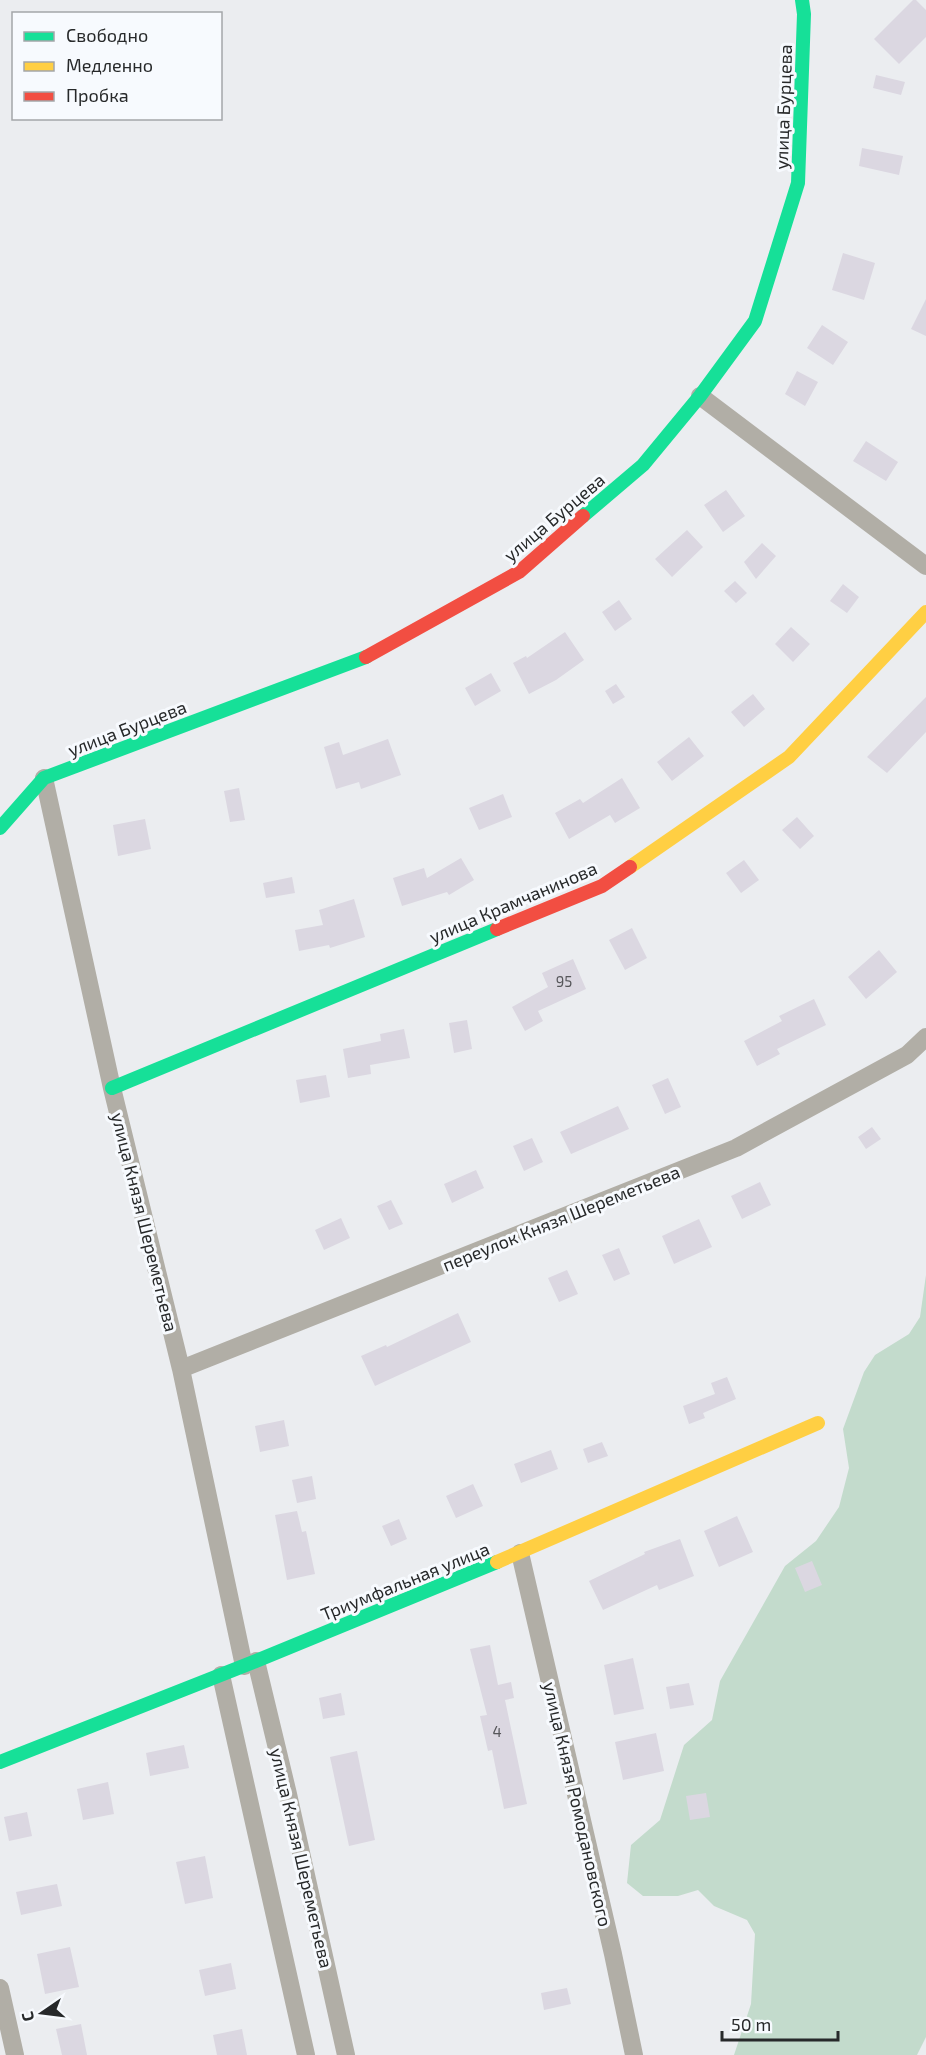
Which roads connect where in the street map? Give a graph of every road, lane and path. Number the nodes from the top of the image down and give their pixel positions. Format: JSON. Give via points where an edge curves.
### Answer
{"nodes":[{"id":1,"x":802,"y":0,"type":"edge"},
{"id":2,"x":700,"y":396,"type":"junction"},
{"id":3,"x":926,"y":566,"type":"edge"},
{"id":4,"x":926,"y":612,"type":"edge"},
{"id":5,"x":44,"y":778,"type":"junction"},
{"id":6,"x":0,"y":828,"type":"edge"},
{"id":7,"x":926,"y":1037,"type":"edge"},
{"id":8,"x":112,"y":1088,"type":"junction"},
{"id":9,"x":181,"y":1369,"type":"junction"},
{"id":10,"x":818,"y":1423,"type":"dead end"},
{"id":11,"x":520,"y":1553,"type":"junction"},
{"id":12,"x":250,"y":1664,"type":"junction"},
{"id":13,"x":220,"y":1675,"type":"junction"},
{"id":14,"x":0,"y":1762,"type":"edge"},
{"id":15,"x":0,"y":1988,"type":"edge"},
{"id":16,"x":15,"y":2055,"type":"edge"},
{"id":17,"x":306,"y":2055,"type":"edge"},
{"id":18,"x":346,"y":2055,"type":"edge"},
{"id":19,"x":634,"y":2055,"type":"edge"}],
"edges":[{"from":1,"to":2,"type":"street","name":"улица Бурцева","via":[[798,183],[755,321]]},
{"from":2,"to":3,"type":"street"},
{"from":2,"to":5,"type":"street","name":"улица Бурцева","via":[[643,465],[519,572],[375,653]]},
{"from":4,"to":8,"type":"street","name":"улица Крамчанинова","via":[[789,757],[602,886]]},
{"from":5,"to":6,"type":"street","name":"улица Бурцева"},
{"from":5,"to":8,"type":"street","name":"улица Князя Шереметьева"},
{"from":7,"to":9,"type":"street","name":"переулок Князя Шереметьева","via":[[907,1054],[736,1148]]},
{"from":8,"to":9,"type":"street","name":"улица Князя Шереметьева"},
{"from":9,"to":12,"type":"street","name":"улица Князя Шереметьева"},
{"from":10,"to":11,"type":"street","name":"Триумфальная улица"},
{"from":11,"to":12,"type":"street","name":"Триумфальная улица"},
{"from":11,"to":19,"type":"street","name":"улица Князя Ромодановского"},
{"from":12,"to":13,"type":"street","name":"Триумфальная улица"},
{"from":12,"to":18,"type":"street","name":"улица Князя Шереметьева","via":[[288,1794]]},
{"from":13,"to":14,"type":"street","name":"Триумфальная улица"},
{"from":13,"to":17,"type":"street"},
{"from":15,"to":16,"type":"street"}]}
